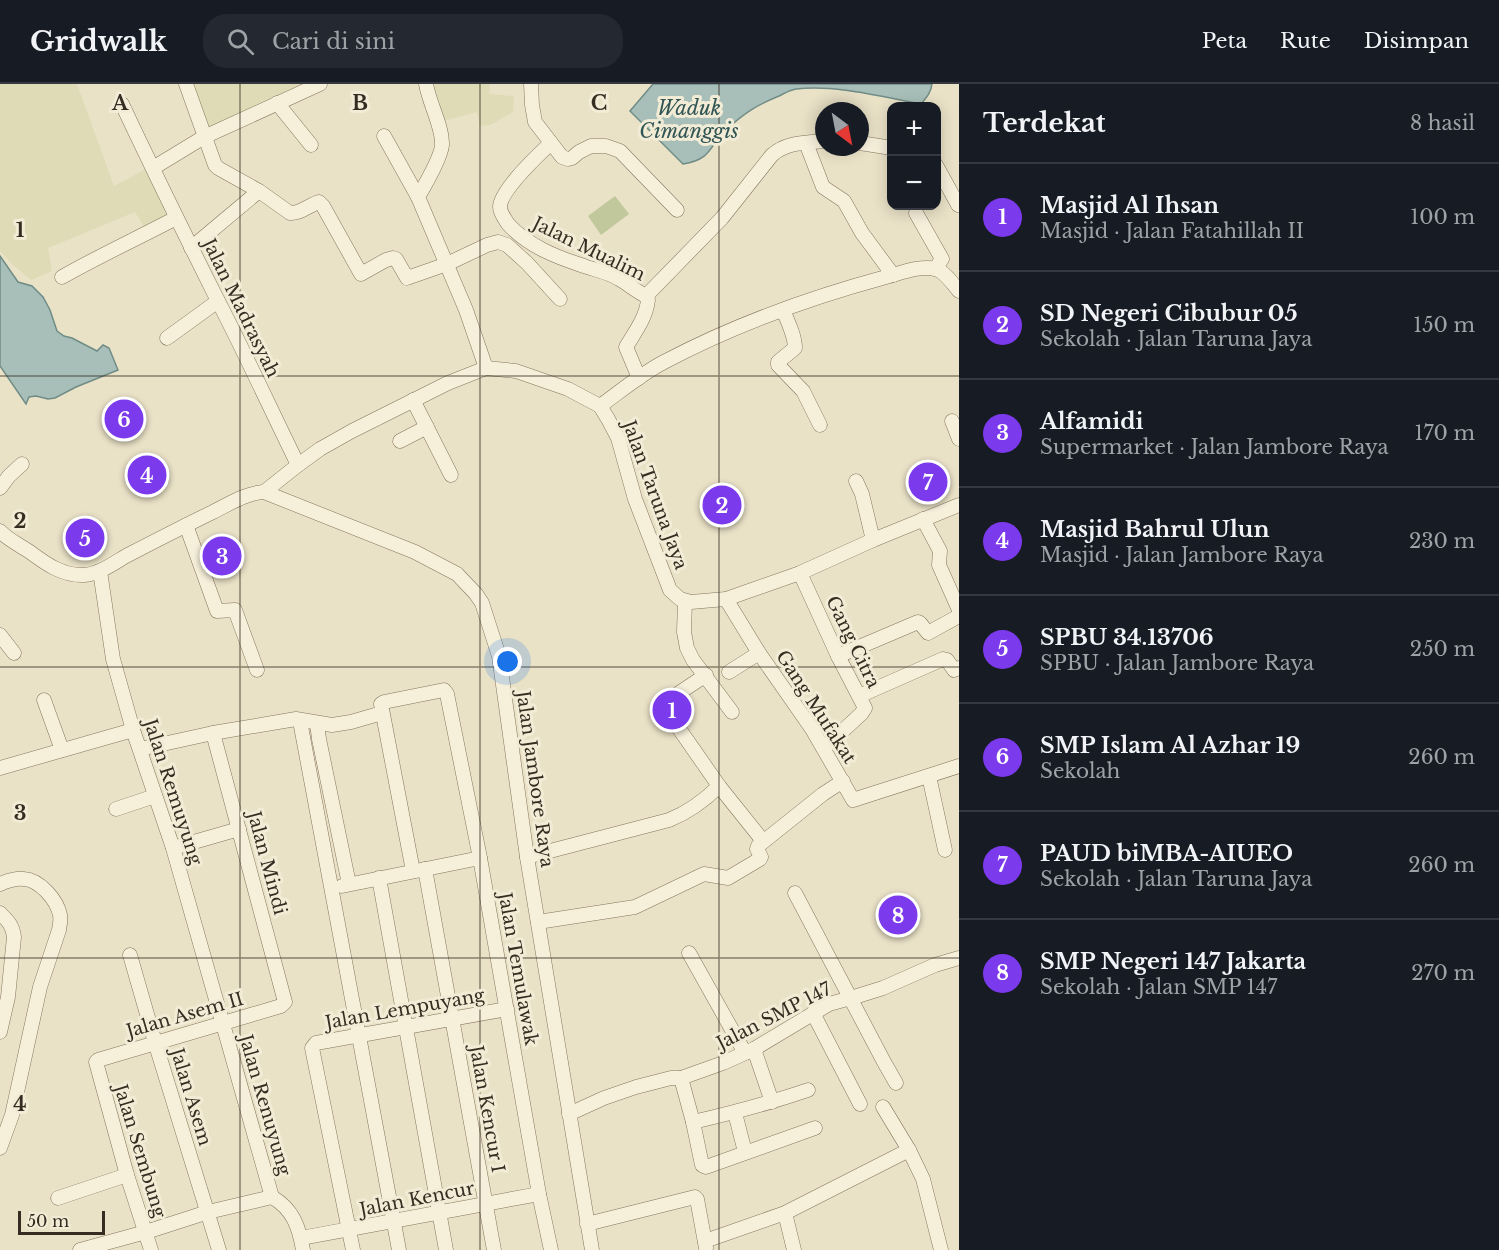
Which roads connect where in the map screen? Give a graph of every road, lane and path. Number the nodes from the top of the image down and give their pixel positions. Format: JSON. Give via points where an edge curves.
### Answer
{"nodes":[{"id":1,"x":186,"y":84,"type":"edge"},
{"id":2,"x":320,"y":84,"type":"edge"},
{"id":3,"x":426,"y":84,"type":"edge"},
{"id":4,"x":531,"y":84,"type":"edge"},
{"id":5,"x":277,"y":103,"type":"junction"},
{"id":6,"x":122,"y":104,"type":"dead end"},
{"id":7,"x":384,"y":136,"type":"dead end"},
{"id":8,"x":204,"y":137,"type":"junction"},
{"id":9,"x":547,"y":137,"type":"junction"},
{"id":10,"x":815,"y":142,"type":"edge"},
{"id":11,"x":806,"y":143,"type":"junction"},
{"id":12,"x":869,"y":144,"type":"edge"},
{"id":13,"x":311,"y":145,"type":"dead end"},
{"id":14,"x":887,"y":147,"type":"edge"},
{"id":15,"x":153,"y":168,"type":"junction"},
{"id":16,"x":941,"y":174,"type":"edge"},
{"id":17,"x":253,"y":196,"type":"junction"},
{"id":18,"x":418,"y":197,"type":"junction"},
{"id":19,"x":958,"y":205,"type":"edge"},
{"id":20,"x":677,"y":210,"type":"dead end"},
{"id":21,"x":916,"y":213,"type":"dead end"},
{"id":22,"x":176,"y":218,"type":"junction"},
{"id":23,"x":191,"y":248,"type":"junction"},
{"id":24,"x":447,"y":264,"type":"junction"},
{"id":25,"x":935,"y":269,"type":"junction"},
{"id":26,"x":893,"y":275,"type":"junction"},
{"id":27,"x":62,"y":277,"type":"dead end"},
{"id":28,"x":959,"y":291,"type":"edge"},
{"id":29,"x":646,"y":296,"type":"junction"},
{"id":30,"x":560,"y":300,"type":"dead end"},
{"id":31,"x":218,"y":301,"type":"junction"},
{"id":32,"x":783,"y":310,"type":"junction"},
{"id":33,"x":167,"y":338,"type":"dead end"},
{"id":34,"x":486,"y":368,"type":"junction"},
{"id":35,"x":639,"y":378,"type":"junction"},
{"id":36,"x":413,"y":400,"type":"junction"},
{"id":37,"x":600,"y":406,"type":"junction"},
{"id":38,"x":952,"y":421,"type":"dead end"},
{"id":39,"x":820,"y":424,"type":"dead end"},
{"id":40,"x":427,"y":427,"type":"junction"},
{"id":41,"x":959,"y":439,"type":"edge"},
{"id":42,"x":400,"y":441,"type":"dead end"},
{"id":43,"x":22,"y":464,"type":"dead end"},
{"id":44,"x":298,"y":465,"type":"junction"},
{"id":45,"x":451,"y":475,"type":"dead end"},
{"id":46,"x":856,"y":481,"type":"dead end"},
{"id":47,"x":0,"y":488,"type":"edge"},
{"id":48,"x":264,"y":492,"type":"junction"},
{"id":49,"x":959,"y":505,"type":"edge"},
{"id":50,"x":923,"y":519,"type":"junction"},
{"id":51,"x":186,"y":525,"type":"junction"},
{"id":52,"x":1,"y":534,"type":"edge"},
{"id":53,"x":873,"y":540,"type":"junction"},
{"id":54,"x":99,"y":571,"type":"junction"},
{"id":55,"x":800,"y":573,"type":"junction"},
{"id":56,"x":726,"y":599,"type":"junction"},
{"id":57,"x":686,"y":601,"type":"junction"},
{"id":58,"x":959,"y":610,"type":"edge"},
{"id":59,"x":959,"y":616,"type":"edge"},
{"id":60,"x":0,"y":635,"type":"edge"},
{"id":61,"x":14,"y":653,"type":"dead end"},
{"id":62,"x":759,"y":653,"type":"junction"},
{"id":63,"x":838,"y":656,"type":"junction"},
{"id":64,"x":959,"y":668,"type":"edge"},
{"id":65,"x":257,"y":670,"type":"dead end"},
{"id":66,"x":729,"y":672,"type":"dead end"},
{"id":67,"x":706,"y":675,"type":"junction"},
{"id":68,"x":859,"y":696,"type":"junction"},
{"id":69,"x":44,"y":700,"type":"dead end"},
{"id":70,"x":732,"y":712,"type":"dead end"},
{"id":71,"x":382,"y":713,"type":"junction"},
{"id":72,"x":298,"y":720,"type":"junction"},
{"id":73,"x":317,"y":723,"type":"junction"},
{"id":74,"x":133,"y":730,"type":"junction"},
{"id":75,"x":213,"y":733,"type":"junction"},
{"id":76,"x":824,"y":748,"type":"junction"},
{"id":77,"x":140,"y":749,"type":"junction"},
{"id":78,"x":62,"y":750,"type":"junction"},
{"id":79,"x":959,"y":766,"type":"edge"},
{"id":80,"x":0,"y":768,"type":"edge"},
{"id":81,"x":929,"y":776,"type":"junction"},
{"id":82,"x":843,"y":782,"type":"junction"},
{"id":83,"x":719,"y":786,"type":"junction"},
{"id":84,"x":155,"y":796,"type":"junction"},
{"id":85,"x":116,"y":809,"type":"dead end"},
{"id":86,"x":239,"y":829,"type":"junction"},
{"id":87,"x":763,"y":842,"type":"junction"},
{"id":88,"x":173,"y":848,"type":"junction"},
{"id":89,"x":945,"y":850,"type":"dead end"},
{"id":90,"x":527,"y":857,"type":"junction"},
{"id":91,"x":480,"y":858,"type":"junction"},
{"id":92,"x":419,"y":870,"type":"junction"},
{"id":93,"x":379,"y":878,"type":"junction"},
{"id":94,"x":0,"y":884,"type":"edge"},
{"id":95,"x":349,"y":884,"type":"junction"},
{"id":96,"x":331,"y":888,"type":"junction"},
{"id":97,"x":795,"y":893,"type":"dead end"},
{"id":98,"x":0,"y":913,"type":"edge"},
{"id":99,"x":538,"y":922,"type":"junction"},
{"id":100,"x":689,"y":953,"type":"dead end"},
{"id":101,"x":130,"y":955,"type":"dead end"},
{"id":102,"x":959,"y":958,"type":"edge"},
{"id":103,"x":851,"y":998,"type":"junction"},
{"id":104,"x":285,"y":1003,"type":"joint"},
{"id":105,"x":507,"y":1009,"type":"junction"},
{"id":106,"x":813,"y":1013,"type":"junction"},
{"id":107,"x":453,"y":1019,"type":"junction"},
{"id":108,"x":224,"y":1022,"type":"junction"},
{"id":109,"x":407,"y":1027,"type":"junction"},
{"id":110,"x":0,"y":1032,"type":"edge"},
{"id":111,"x":359,"y":1035,"type":"junction"},
{"id":112,"x":155,"y":1042,"type":"junction"},
{"id":113,"x":750,"y":1051,"type":"junction"},
{"id":114,"x":96,"y":1062,"type":"joint"},
{"id":115,"x":681,"y":1078,"type":"junction"},
{"id":116,"x":896,"y":1083,"type":"dead end"},
{"id":117,"x":808,"y":1090,"type":"dead end"},
{"id":118,"x":772,"y":1102,"type":"junction"},
{"id":119,"x":860,"y":1104,"type":"dead end"},
{"id":120,"x":883,"y":1107,"type":"dead end"},
{"id":121,"x":735,"y":1113,"type":"junction"},
{"id":122,"x":569,"y":1114,"type":"junction"},
{"id":123,"x":693,"y":1122,"type":"junction"},
{"id":124,"x":815,"y":1128,"type":"dead end"},
{"id":125,"x":0,"y":1148,"type":"edge"},
{"id":126,"x":909,"y":1150,"type":"junction"},
{"id":127,"x":745,"y":1152,"type":"junction"},
{"id":128,"x":127,"y":1176,"type":"junction"},
{"id":129,"x":539,"y":1194,"type":"junction"},
{"id":130,"x":272,"y":1197,"type":"junction"},
{"id":131,"x":58,"y":1198,"type":"dead end"},
{"id":132,"x":485,"y":1205,"type":"junction"},
{"id":133,"x":208,"y":1212,"type":"junction"},
{"id":134,"x":439,"y":1213,"type":"junction"},
{"id":135,"x":785,"y":1213,"type":"junction"},
{"id":136,"x":393,"y":1222,"type":"junction"},
{"id":137,"x":587,"y":1224,"type":"junction"},
{"id":138,"x":348,"y":1230,"type":"junction"},
{"id":139,"x":146,"y":1232,"type":"junction"},
{"id":140,"x":302,"y":1244,"type":"edge"},
{"id":141,"x":706,"y":1245,"type":"edge"},
{"id":142,"x":85,"y":1249,"type":"edge"},
{"id":143,"x":151,"y":1250,"type":"edge"},
{"id":144,"x":219,"y":1250,"type":"edge"},
{"id":145,"x":353,"y":1250,"type":"edge"},
{"id":146,"x":399,"y":1250,"type":"edge"},
{"id":147,"x":447,"y":1250,"type":"edge"},
{"id":148,"x":494,"y":1250,"type":"edge"},
{"id":149,"x":551,"y":1250,"type":"edge"},
{"id":150,"x":592,"y":1250,"type":"edge"},
{"id":151,"x":794,"y":1250,"type":"edge"},
{"id":152,"x":941,"y":1250,"type":"edge"}],
"edges":[{"from":1,"to":8,"type":"street"},
{"from":2,"to":5,"type":"street"},
{"from":3,"to":18,"type":"street","via":[[442,145]]},
{"from":4,"to":9,"type":"street","via":[[535,122]]},
{"from":5,"to":8,"type":"street"},
{"from":5,"to":13,"type":"street"},
{"from":6,"to":15,"type":"street","name":"Jalan Madrasyah"},
{"from":7,"to":18,"type":"street"},
{"from":8,"to":15,"type":"street"},
{"from":8,"to":17,"type":"street","via":[[215,165]]},
{"from":9,"to":20,"type":"street","via":[[568,159],[591,146],[620,151]]},
{"from":9,"to":29,"type":"street","name":"Jalan Mualim","via":[[501,204],[502,215],[531,244],[623,282]]},
{"from":10,"to":11,"type":"street"},
{"from":11,"to":26,"type":"street","via":[[823,187],[844,201]]},
{"from":11,"to":29,"type":"street","via":[[786,146],[772,155],[722,218]]},
{"from":12,"to":14,"type":"street"},
{"from":15,"to":22,"type":"street","name":"Jalan Madrasyah"},
{"from":16,"to":19,"type":"street"},
{"from":17,"to":23,"type":"street"},
{"from":17,"to":24,"type":"street","via":[[290,213],[319,202],[361,274],[392,258],[407,278]]},
{"from":18,"to":24,"type":"street"},
{"from":21,"to":25,"type":"street","via":[[941,257]]},
{"from":22,"to":23,"type":"street","name":"Jalan Madrasyah"},
{"from":22,"to":27,"type":"street"},
{"from":23,"to":31,"type":"street","name":"Jalan Madrasyah"},
{"from":24,"to":30,"type":"street","via":[[502,242]]},
{"from":24,"to":34,"type":"street"},
{"from":25,"to":26,"type":"street"},
{"from":25,"to":28,"type":"street"},
{"from":26,"to":32,"type":"street"},
{"from":29,"to":35,"type":"street","via":[[642,320],[626,348]]},
{"from":31,"to":33,"type":"street"},
{"from":31,"to":44,"type":"street","name":"Jalan Madrasyah"},
{"from":32,"to":35,"type":"street","via":[[719,336]]},
{"from":32,"to":39,"type":"street","via":[[796,346],[778,364],[803,391]]},
{"from":34,"to":36,"type":"street","name":"Jalan Taruna Jaya"},
{"from":34,"to":37,"type":"street","name":"Jalan Taruna Jaya","via":[[516,372],[568,389]]},
{"from":35,"to":37,"type":"street"},
{"from":36,"to":40,"type":"street"},
{"from":36,"to":44,"type":"street","name":"Jalan Taruna Jaya","via":[[320,449]]},
{"from":37,"to":57,"type":"street","name":"Jalan Taruna Jaya","via":[[618,438],[635,499],[670,590]]},
{"from":38,"to":41,"type":"street"},
{"from":40,"to":42,"type":"street"},
{"from":40,"to":45,"type":"street"},
{"from":43,"to":47,"type":"street"},
{"from":44,"to":48,"type":"street","name":"Jalan Taruna Jaya"},
{"from":46,"to":53,"type":"street"},
{"from":48,"to":51,"type":"street","via":[[237,500]]},
{"from":48,"to":90,"type":"street","name":"Jalan Jambore Raya","via":[[415,552],[457,574],[476,594],[499,656]]},
{"from":49,"to":50,"type":"street"},
{"from":50,"to":53,"type":"street"},
{"from":50,"to":58,"type":"street","via":[[940,550],[939,565]]},
{"from":51,"to":54,"type":"street"},
{"from":51,"to":65,"type":"street","via":[[217,611],[235,610]]},
{"from":52,"to":54,"type":"street","via":[[58,570],[77,575]]},
{"from":53,"to":55,"type":"street"},
{"from":54,"to":74,"type":"street","name":"Jalan Remuyung","via":[[113,658]]},
{"from":55,"to":56,"type":"street"},
{"from":55,"to":63,"type":"street","name":"Gang Citra"},
{"from":56,"to":57,"type":"street"},
{"from":56,"to":62,"type":"street","name":"Gang Mufakat"},
{"from":57,"to":67,"type":"street","via":[[686,644]]},
{"from":59,"to":63,"type":"street","via":[[928,633],[918,622]]},
{"from":60,"to":61,"type":"street"},
{"from":62,"to":66,"type":"street","name":"Gang Mufakat"},
{"from":62,"to":76,"type":"street","name":"Gang Mufakat"},
{"from":63,"to":68,"type":"street","name":"Gang Citra"},
{"from":64,"to":68,"type":"street","via":[[954,670],[943,659]]},
{"from":67,"to":70,"type":"street"},
{"from":67,"to":83,"type":"street","via":[[673,697],[680,708],[673,717],[674,724]]},
{"from":68,"to":76,"type":"street","name":"Gang Citra","via":[[864,711]]},
{"from":69,"to":78,"type":"street"},
{"from":71,"to":73,"type":"street","via":[[332,725]]},
{"from":71,"to":91,"type":"street","name":"Jalan Temulawak","via":[[384,702],[444,690],[447,694]]},
{"from":71,"to":92,"type":"street","name":"Jalan Kencur I"},
{"from":72,"to":73,"type":"street"},
{"from":72,"to":75,"type":"street"},
{"from":72,"to":96,"type":"street"},
{"from":73,"to":95,"type":"street"},
{"from":74,"to":77,"type":"street","name":"Jalan Remuyung"},
{"from":74,"to":78,"type":"street"},
{"from":75,"to":77,"type":"street"},
{"from":75,"to":86,"type":"street","name":"Jalan Mindi"},
{"from":76,"to":82,"type":"street","name":"Gang Mufakat"},
{"from":77,"to":84,"type":"street","name":"Jalan Remuyung"},
{"from":78,"to":80,"type":"street"},
{"from":79,"to":81,"type":"street"},
{"from":81,"to":82,"type":"street","name":"Gang Mufakat","via":[[855,801]]},
{"from":81,"to":89,"type":"street"},
{"from":82,"to":87,"type":"street"},
{"from":83,"to":87,"type":"street"},
{"from":83,"to":90,"type":"street","via":[[686,813],[669,820]]},
{"from":84,"to":85,"type":"street"},
{"from":84,"to":88,"type":"street","name":"Jalan Remuyung"},
{"from":86,"to":88,"type":"street"},
{"from":86,"to":104,"type":"street","name":"Jalan Mindi"},
{"from":87,"to":99,"type":"street","via":[[757,848],[760,859],[728,878],[704,874],[635,907]]},
{"from":88,"to":108,"type":"street","name":"Jalan Remuyung"},
{"from":90,"to":99,"type":"street","name":"Jalan Jambore Raya"},
{"from":91,"to":92,"type":"street"},
{"from":91,"to":105,"type":"street","name":"Jalan Temulawak"},
{"from":92,"to":93,"type":"street"},
{"from":92,"to":107,"type":"street","name":"Jalan Kencur I"},
{"from":93,"to":95,"type":"street"},
{"from":93,"to":109,"type":"street"},
{"from":94,"to":125,"type":"street","via":[[24,879],[35,883],[48,894],[61,921],[40,987],[12,1115]]},
{"from":95,"to":96,"type":"street"},
{"from":96,"to":111,"type":"street"},
{"from":97,"to":103,"type":"street"},
{"from":98,"to":110,"type":"street","via":[[13,928],[14,937]]},
{"from":99,"to":122,"type":"street","name":"Jalan Jambore Raya"},
{"from":100,"to":113,"type":"street"},
{"from":101,"to":112,"type":"street","name":"Jalan Asem"},
{"from":102,"to":103,"type":"street","name":"Jalan SMP 147"},
{"from":103,"to":106,"type":"street","name":"Jalan SMP 147","via":[[832,1002]]},
{"from":103,"to":116,"type":"street"},
{"from":104,"to":108,"type":"street","name":"Jalan Asem II"},
{"from":105,"to":107,"type":"street","name":"Jalan Lempuyang"},
{"from":105,"to":129,"type":"street","name":"Jalan Temulawak"},
{"from":106,"to":113,"type":"street","name":"Jalan SMP 147"},
{"from":106,"to":119,"type":"street"},
{"from":107,"to":109,"type":"street","name":"Jalan Lempuyang"},
{"from":107,"to":132,"type":"street","name":"Jalan Kencur I"},
{"from":108,"to":112,"type":"street","name":"Jalan Asem II"},
{"from":108,"to":130,"type":"street","name":"Jalan Renuyung"},
{"from":109,"to":111,"type":"street","name":"Jalan Lempuyang"},
{"from":109,"to":134,"type":"street"},
{"from":111,"to":136,"type":"street"},
{"from":111,"to":138,"type":"street","name":"Jalan Lempuyang","via":[[316,1043],[312,1048]]},
{"from":112,"to":114,"type":"street","name":"Jalan Asem II"},
{"from":112,"to":133,"type":"street","name":"Jalan Asem"},
{"from":113,"to":115,"type":"street","name":"Jalan SMP 147"},
{"from":113,"to":118,"type":"street"},
{"from":114,"to":128,"type":"street","name":"Jalan Sembung"},
{"from":115,"to":122,"type":"street","name":"Jalan SMP 147","via":[[636,1087]]},
{"from":115,"to":123,"type":"street"},
{"from":117,"to":118,"type":"street"},
{"from":118,"to":121,"type":"street"},
{"from":120,"to":126,"type":"street"},
{"from":121,"to":123,"type":"street"},
{"from":121,"to":127,"type":"street"},
{"from":122,"to":137,"type":"street","name":"Jalan Jambore Raya"},
{"from":123,"to":127,"type":"street","via":[[704,1166]]},
{"from":124,"to":127,"type":"street"},
{"from":126,"to":135,"type":"street"},
{"from":126,"to":152,"type":"street","via":[[923,1179]]},
{"from":128,"to":131,"type":"street"},
{"from":128,"to":139,"type":"street","name":"Jalan Sembung"},
{"from":129,"to":132,"type":"street","name":"Jalan Kencur"},
{"from":129,"to":149,"type":"street","name":"Jalan Temulawak"},
{"from":130,"to":133,"type":"street"},
{"from":130,"to":140,"type":"street","via":[[290,1211]]},
{"from":132,"to":134,"type":"street","name":"Jalan Kencur"},
{"from":132,"to":148,"type":"street","name":"Jalan Kencur I"},
{"from":133,"to":139,"type":"street"},
{"from":133,"to":144,"type":"street","name":"Jalan Asem"},
{"from":134,"to":136,"type":"street","name":"Jalan Kencur"},
{"from":134,"to":147,"type":"street"},
{"from":135,"to":141,"type":"street"},
{"from":135,"to":151,"type":"street"},
{"from":136,"to":138,"type":"street","name":"Jalan Kencur"},
{"from":136,"to":146,"type":"street"},
{"from":137,"to":141,"type":"street","via":[[695,1197]]},
{"from":137,"to":150,"type":"street","name":"Jalan Jambore Raya"},
{"from":138,"to":140,"type":"street","name":"Jalan Kencur"},
{"from":138,"to":145,"type":"street"},
{"from":139,"to":142,"type":"street"},
{"from":139,"to":143,"type":"street","name":"Jalan Sembung"}]}
